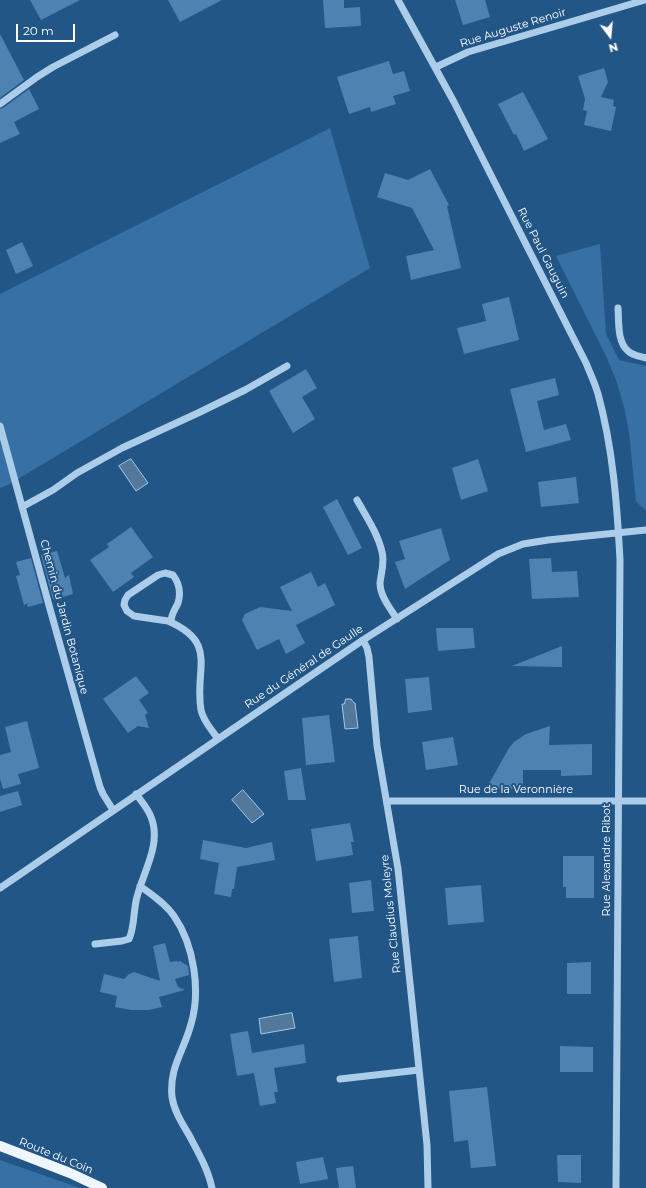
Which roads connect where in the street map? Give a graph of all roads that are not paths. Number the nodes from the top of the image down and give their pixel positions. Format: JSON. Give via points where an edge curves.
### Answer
{"nodes":[{"id":1,"x":398,"y":0,"type":"edge"},
{"id":2,"x":645,"y":0,"type":"edge"},
{"id":3,"x":115,"y":35,"type":"dead end"},
{"id":4,"x":436,"y":67,"type":"junction"},
{"id":5,"x":0,"y":104,"type":"edge"},
{"id":6,"x":618,"y":308,"type":"dead end"},
{"id":7,"x":646,"y":358,"type":"edge"},
{"id":8,"x":287,"y":366,"type":"dead end"},
{"id":9,"x":0,"y":426,"type":"edge"},
{"id":10,"x":357,"y":500,"type":"dead end"},
{"id":11,"x":22,"y":506,"type":"junction"},
{"id":12,"x":646,"y":530,"type":"edge"},
{"id":13,"x":619,"y":533,"type":"junction"},
{"id":14,"x":397,"y":619,"type":"junction"},
{"id":15,"x":171,"y":622,"type":"junction"},
{"id":16,"x":363,"y":640,"type":"junction"},
{"id":17,"x":218,"y":739,"type":"junction"},
{"id":18,"x":136,"y":794,"type":"junction"},
{"id":19,"x":387,"y":801,"type":"junction"},
{"id":20,"x":618,"y":801,"type":"junction"},
{"id":21,"x":646,"y":801,"type":"edge"},
{"id":22,"x":113,"y":810,"type":"junction"},
{"id":23,"x":140,"y":886,"type":"junction"},
{"id":24,"x":0,"y":888,"type":"edge"},
{"id":25,"x":95,"y":944,"type":"dead end"},
{"id":26,"x":420,"y":1070,"type":"junction"},
{"id":27,"x":340,"y":1079,"type":"dead end"},
{"id":28,"x":0,"y":1146,"type":"edge"},
{"id":29,"x":102,"y":1188,"type":"edge"},
{"id":30,"x":212,"y":1188,"type":"edge"},
{"id":31,"x":428,"y":1188,"type":"edge"},
{"id":32,"x":616,"y":1188,"type":"edge"}],
"edges":[{"from":1,"to":4,"type":"street","name":"Rue Paul Gauguin"},
{"from":2,"to":4,"type":"street","name":"Rue Auguste Renoir","via":[[468,52]]},
{"from":3,"to":5,"type":"street","via":[[53,67]]},
{"from":4,"to":13,"type":"street","name":"Rue Paul Gauguin","via":[[586,363],[605,422]]},
{"from":6,"to":7,"type":"street","via":[[623,345],[632,354]]},
{"from":8,"to":11,"type":"street","via":[[245,390],[122,448]]},
{"from":9,"to":11,"type":"street","name":"Chemin du Jardin Botanique"},
{"from":10,"to":14,"type":"street","via":[[381,547],[381,591]]},
{"from":11,"to":22,"type":"street","name":"Chemin du Jardin Botanique","via":[[100,787]]},
{"from":12,"to":13,"type":"street","name":"Rue du Général de Gaulle"},
{"from":13,"to":14,"type":"street","name":"Rue du Général de Gaulle","via":[[523,544],[498,554]]},
{"from":13,"to":20,"type":"street","name":"Rue Alexandre Ribot"},
{"from":14,"to":16,"type":"street","name":"Rue du Général de Gaulle"},
{"from":15,"to":15,"type":"street","via":[[134,616],[124,605],[128,594],[158,575],[173,575],[180,588]]},
{"from":15,"to":17,"type":"street","via":[[192,635],[198,645],[201,657],[201,712]]},
{"from":16,"to":17,"type":"street","name":"Rue du Général de Gaulle"},
{"from":16,"to":19,"type":"street","name":"Rue Claudius Moleyre","via":[[369,657],[377,746]]},
{"from":17,"to":18,"type":"street","name":"Rue du Général de Gaulle"},
{"from":18,"to":22,"type":"street","name":"Rue du Général de Gaulle"},
{"from":18,"to":23,"type":"street","via":[[152,818],[154,827],[152,849]]},
{"from":19,"to":20,"type":"street","name":"Rue de la Veronnière"},
{"from":19,"to":26,"type":"street","name":"Rue Claudius Moleyre","via":[[398,869]]},
{"from":20,"to":21,"type":"street","name":"Rue de la Veronnière"},
{"from":20,"to":32,"type":"street","name":"Rue Alexandre Ribot"},
{"from":22,"to":24,"type":"street","name":"Rue du Général de Gaulle"},
{"from":23,"to":25,"type":"street","via":[[129,939]]},
{"from":23,"to":30,"type":"street","via":[[168,908],[175,917],[192,960],[195,1009],[173,1072],[172,1098],[206,1168]]},
{"from":26,"to":27,"type":"street"},
{"from":26,"to":31,"type":"street","name":"Rue Claudius Moleyre"},
{"from":28,"to":29,"type":"main road","name":"Route du Coin"}]}
